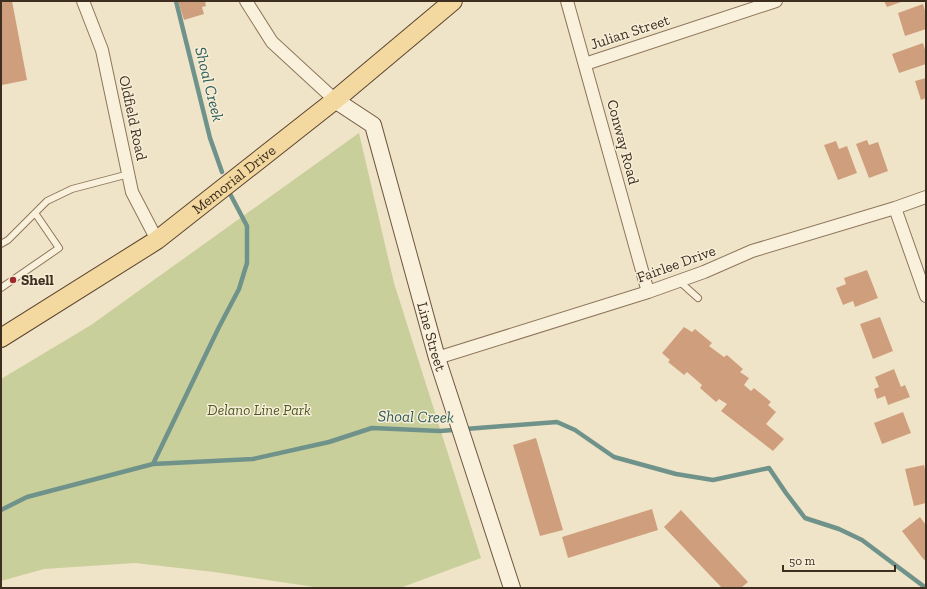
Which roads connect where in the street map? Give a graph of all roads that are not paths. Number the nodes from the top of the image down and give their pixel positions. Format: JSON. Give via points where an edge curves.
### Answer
{"nodes":[{"id":1,"x":83,"y":1,"type":"edge"},
{"id":2,"x":246,"y":1,"type":"edge"},
{"id":3,"x":453,"y":1,"type":"edge"},
{"id":4,"x":567,"y":1,"type":"edge"},
{"id":5,"x":776,"y":1,"type":"edge"},
{"id":6,"x":585,"y":64,"type":"junction"},
{"id":7,"x":335,"y":100,"type":"junction"},
{"id":8,"x":129,"y":174,"type":"junction"},
{"id":9,"x":926,"y":197,"type":"edge"},
{"id":10,"x":895,"y":208,"type":"junction"},
{"id":11,"x":35,"y":213,"type":"junction"},
{"id":12,"x":157,"y":240,"type":"junction"},
{"id":13,"x":1,"y":244,"type":"edge"},
{"id":14,"x":679,"y":281,"type":"junction"},
{"id":15,"x":1,"y":288,"type":"edge"},
{"id":16,"x":648,"y":292,"type":"junction"},
{"id":17,"x":926,"y":296,"type":"edge"},
{"id":18,"x":698,"y":298,"type":"dead end"},
{"id":19,"x":1,"y":338,"type":"edge"},
{"id":20,"x":437,"y":358,"type":"junction"},
{"id":21,"x":512,"y":588,"type":"edge"}],
"edges":[{"from":1,"to":8,"type":"street","name":"Oldfield Road","via":[[102,50]]},
{"from":2,"to":7,"type":"street","via":[[272,42]]},
{"from":3,"to":7,"type":"main road","name":"Memorial Drive"},
{"from":4,"to":6,"type":"street","name":"Conway Road"},
{"from":5,"to":6,"type":"street","name":"Julian Street"},
{"from":6,"to":16,"type":"street","name":"Conway Road"},
{"from":7,"to":12,"type":"main road","name":"Memorial Drive"},
{"from":7,"to":20,"type":"street","name":"Line Street","via":[[372,125]]},
{"from":8,"to":11,"type":"lane","via":[[72,189],[47,201]]},
{"from":8,"to":12,"type":"street","name":"Oldfield Road","via":[[132,192]]},
{"from":9,"to":10,"type":"street","name":"Fairlee Drive"},
{"from":10,"to":14,"type":"street","name":"Fairlee Drive","via":[[752,251]]},
{"from":10,"to":17,"type":"street"},
{"from":11,"to":13,"type":"lane"},
{"from":11,"to":15,"type":"lane","via":[[59,248]]},
{"from":12,"to":19,"type":"main road","name":"Memorial Drive"},
{"from":14,"to":16,"type":"street","name":"Fairlee Drive"},
{"from":14,"to":18,"type":"lane"},
{"from":16,"to":20,"type":"street","name":"Fairlee Drive"},
{"from":20,"to":21,"type":"street","name":"Line Street"}]}
